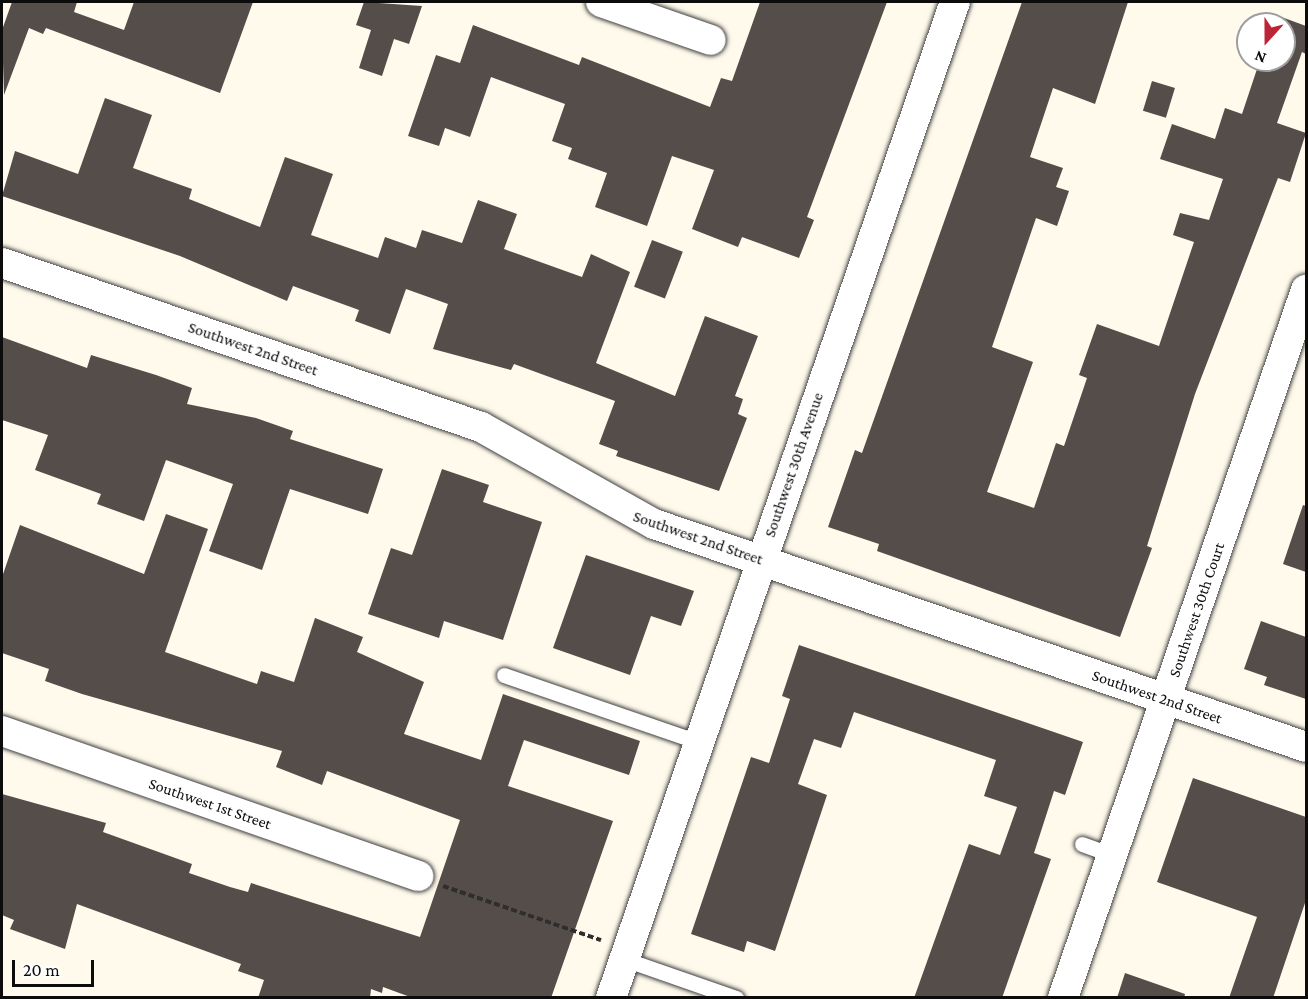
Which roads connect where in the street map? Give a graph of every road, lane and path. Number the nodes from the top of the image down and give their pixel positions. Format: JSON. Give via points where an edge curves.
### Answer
{"nodes":[{"id":1,"x":601,"y":2,"type":"edge"},
{"id":2,"x":955,"y":2,"type":"edge"},
{"id":3,"x":711,"y":40,"type":"dead end"},
{"id":4,"x":2,"y":263,"type":"edge"},
{"id":5,"x":1306,"y":290,"type":"edge"},
{"id":6,"x":761,"y":560,"type":"junction"},
{"id":7,"x":504,"y":675,"type":"dead end"},
{"id":8,"x":1166,"y":700,"type":"junction"},
{"id":9,"x":2,"y":731,"type":"edge"},
{"id":10,"x":699,"y":742,"type":"junction"},
{"id":11,"x":1306,"y":747,"type":"edge"},
{"id":12,"x":1082,"y":844,"type":"dead end"},
{"id":13,"x":1112,"y":855,"type":"junction"},
{"id":14,"x":427,"y":880,"type":"joint"},
{"id":15,"x":601,"y":940,"type":"dead end"},
{"id":16,"x":624,"y":960,"type":"junction"},
{"id":17,"x":611,"y":998,"type":"edge"},
{"id":18,"x":736,"y":998,"type":"edge"},
{"id":19,"x":1063,"y":998,"type":"edge"}],
"edges":[{"from":1,"to":3,"type":"street"},
{"from":2,"to":6,"type":"street","name":"Southwest 30th Avenue"},
{"from":4,"to":6,"type":"street","name":"Southwest 2nd Street","via":[[481,427],[521,446],[621,510]]},
{"from":5,"to":8,"type":"street","name":"Southwest 30th Court"},
{"from":6,"to":8,"type":"street","name":"Southwest 2nd Street"},
{"from":6,"to":10,"type":"street","name":"Southwest 30th Avenue"},
{"from":7,"to":10,"type":"lane"},
{"from":8,"to":11,"type":"street","name":"Southwest 2nd Street"},
{"from":8,"to":13,"type":"street","name":"Southwest 30th Court"},
{"from":9,"to":14,"type":"street","name":"Southwest 1st Street"},
{"from":10,"to":16,"type":"street","name":"Southwest 30th Avenue"},
{"from":12,"to":13,"type":"lane"},
{"from":13,"to":19,"type":"street","name":"Southwest 30th Court"},
{"from":14,"to":15,"type":"path"},
{"from":16,"to":17,"type":"street","name":"Southwest 30th Avenue"},
{"from":16,"to":18,"type":"lane"}]}
